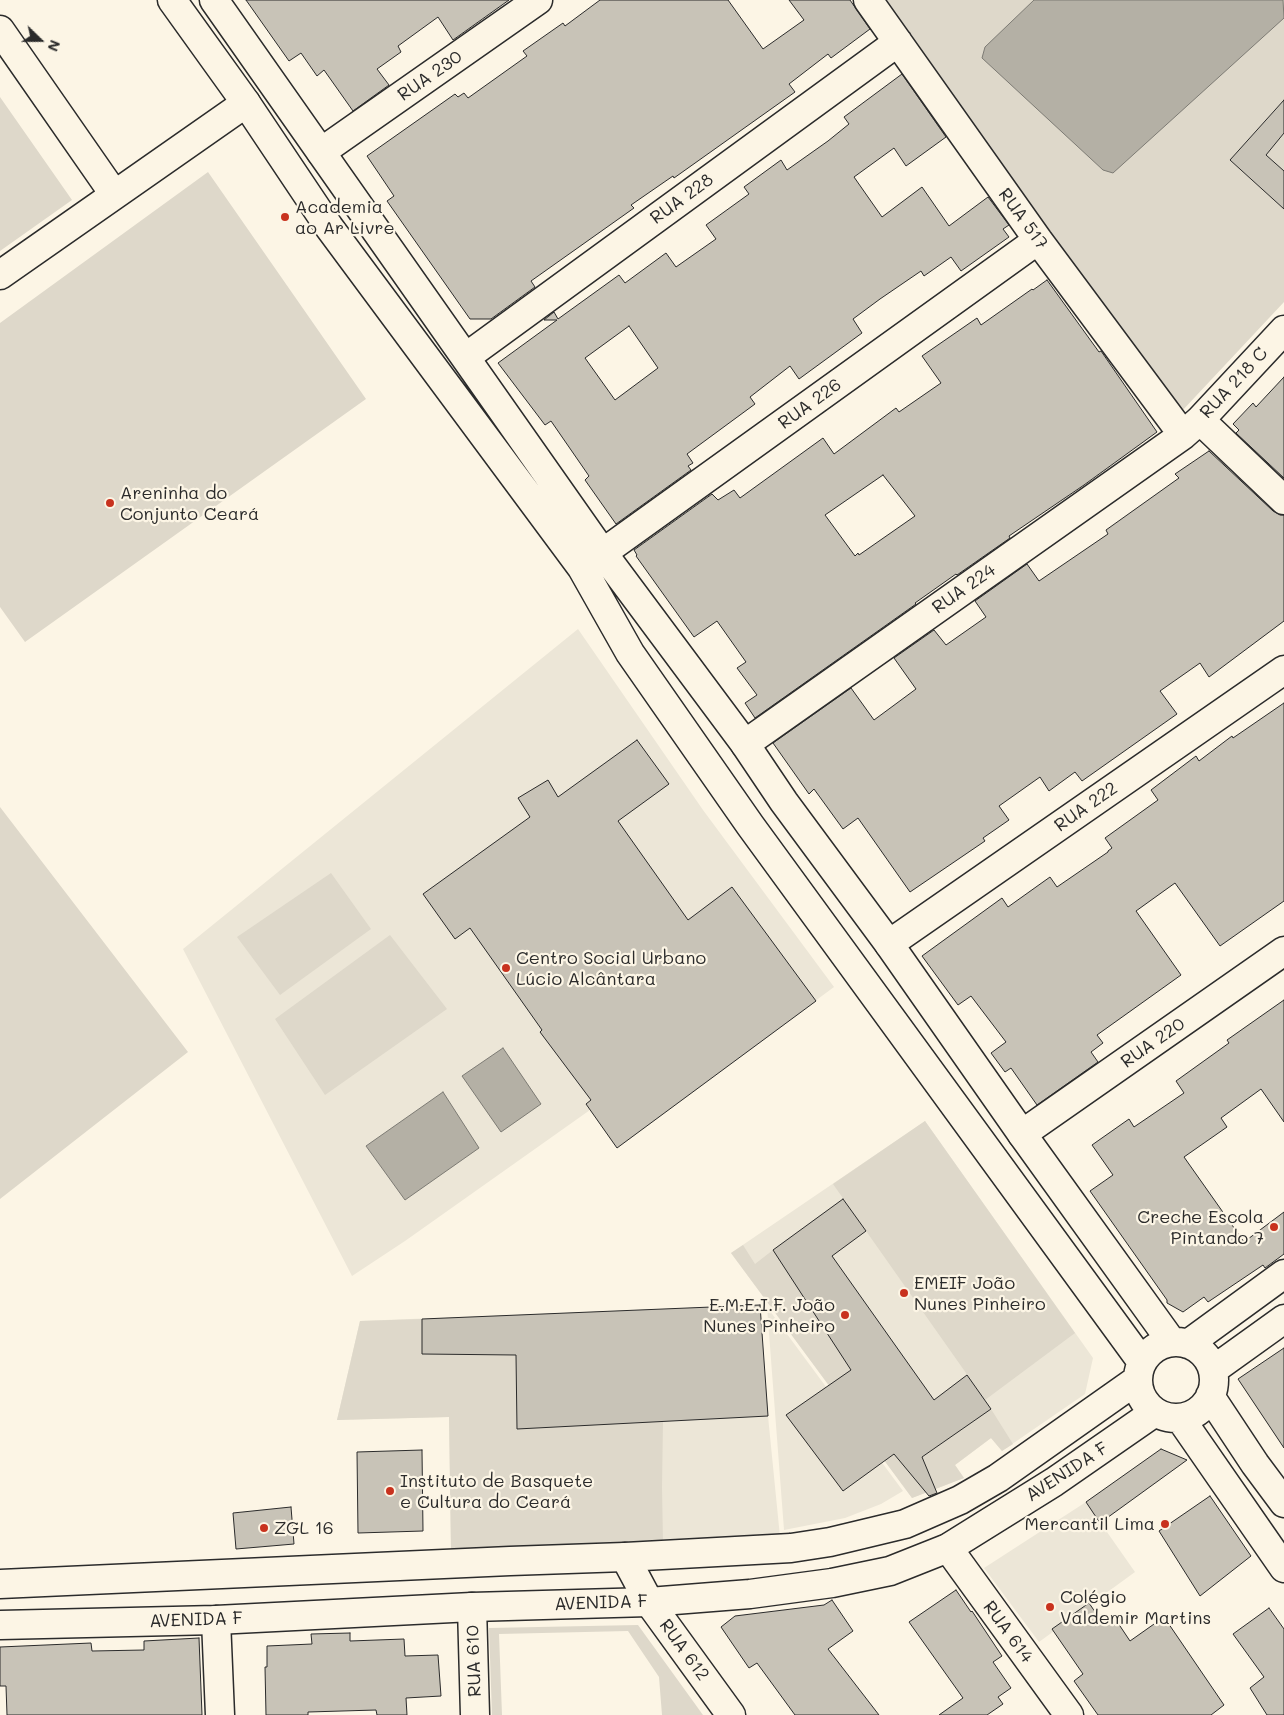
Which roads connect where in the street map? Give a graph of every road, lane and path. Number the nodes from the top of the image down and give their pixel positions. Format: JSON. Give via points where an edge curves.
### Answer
{"nodes":[{"id":1,"x":172,"y":0,"type":"edge"},
{"id":2,"x":214,"y":0,"type":"edge"},
{"id":3,"x":538,"y":0,"type":"edge"},
{"id":4,"x":868,"y":0,"type":"edge"},
{"id":5,"x":0,"y":30,"type":"edge"},
{"id":6,"x":239,"y":38,"type":"junction"},
{"id":7,"x":898,"y":42,"type":"junction"},
{"id":8,"x":213,"y":57,"type":"junction"},
{"id":9,"x":246,"y":103,"type":"junction"},
{"id":10,"x":321,"y":152,"type":"junction"},
{"id":11,"x":114,"y":194,"type":"junction"},
{"id":12,"x":1038,"y":240,"type":"junction"},
{"id":13,"x":0,"y":275,"type":"edge"},
{"id":14,"x":1284,"y":330,"type":"edge"},
{"id":15,"x":466,"y":357,"type":"junction"},
{"id":16,"x":1191,"y":427,"type":"junction"},
{"id":17,"x":1284,"y":500,"type":"edge"},
{"id":18,"x":592,"y":560,"type":"junction"},
{"id":19,"x":1284,"y":670,"type":"edge"},
{"id":20,"x":745,"y":744,"type":"junction"},
{"id":21,"x":784,"y":802,"type":"junction"},
{"id":22,"x":750,"y":825,"type":"junction"},
{"id":23,"x":889,"y":944,"type":"junction"},
{"id":24,"x":1284,"y":951,"type":"edge"},
{"id":25,"x":1022,"y":1134,"type":"junction"},
{"id":26,"x":1284,"y":1274,"type":"edge"},
{"id":27,"x":1284,"y":1319,"type":"edge"},
{"id":28,"x":1179,"y":1342,"type":"junction"},
{"id":29,"x":1139,"y":1372,"type":"junction"},
{"id":30,"x":1212,"y":1383,"type":"junction"},
{"id":31,"x":1167,"y":1416,"type":"junction"},
{"id":32,"x":1284,"y":1503,"type":"edge"},
{"id":33,"x":948,"y":1548,"type":"junction"},
{"id":34,"x":626,"y":1557,"type":"junction"},
{"id":35,"x":1284,"y":1568,"type":"edge"},
{"id":36,"x":84,"y":1581,"type":"junction"},
{"id":37,"x":0,"y":1584,"type":"edge"},
{"id":38,"x":649,"y":1602,"type":"junction"},
{"id":39,"x":472,"y":1606,"type":"junction"},
{"id":40,"x":216,"y":1620,"type":"junction"},
{"id":41,"x":87,"y":1623,"type":"junction"},
{"id":42,"x":0,"y":1625,"type":"edge"},
{"id":43,"x":220,"y":1715,"type":"edge"},
{"id":44,"x":475,"y":1715,"type":"edge"},
{"id":45,"x":731,"y":1715,"type":"edge"},
{"id":46,"x":1069,"y":1715,"type":"edge"}],
"edges":[{"from":1,"to":8,"type":"street"},
{"from":2,"to":6,"type":"street"},
{"from":3,"to":10,"type":"street","name":"RUA 230"},
{"from":4,"to":7,"type":"street","name":"RUA 517"},
{"from":5,"to":11,"type":"street"},
{"from":6,"to":8,"type":"street"},
{"from":6,"to":10,"type":"street"},
{"from":7,"to":12,"type":"street","name":"RUA 517"},
{"from":7,"to":15,"type":"street","name":"RUA 228"},
{"from":8,"to":9,"type":"street"},
{"from":9,"to":11,"type":"street"},
{"from":9,"to":18,"type":"street","via":[[330,227]]},
{"from":10,"to":15,"type":"street"},
{"from":11,"to":13,"type":"street"},
{"from":12,"to":16,"type":"street","name":"RUA 517"},
{"from":12,"to":18,"type":"street","name":"RUA 226"},
{"from":14,"to":16,"type":"street","name":"RUA 218 C"},
{"from":15,"to":18,"type":"street"},
{"from":16,"to":17,"type":"street","name":"RUA 517"},
{"from":16,"to":20,"type":"street","name":"RUA 224"},
{"from":18,"to":20,"type":"street"},
{"from":18,"to":22,"type":"street","via":[[630,653]]},
{"from":19,"to":23,"type":"street","name":"RUA 222"},
{"from":20,"to":21,"type":"street"},
{"from":21,"to":22,"type":"street"},
{"from":21,"to":23,"type":"street"},
{"from":22,"to":29,"type":"street"},
{"from":23,"to":25,"type":"street"},
{"from":24,"to":25,"type":"street","name":"RUA 220"},
{"from":25,"to":28,"type":"street"},
{"from":26,"to":28,"type":"street","name":"AVENIDA F"},
{"from":27,"to":30,"type":"street","name":"AVENIDA F"},
{"from":28,"to":29,"type":"street","name":"AVENIDA F","via":[[1155,1347],[1145,1356]]},
{"from":28,"to":30,"type":"street","via":[[1203,1352]]},
{"from":29,"to":31,"type":"street","via":[[1142,1398],[1150,1408]]},
{"from":29,"to":34,"type":"street","name":"AVENIDA F","via":[[998,1478],[960,1500],[905,1524],[791,1548]]},
{"from":30,"to":31,"type":"street","name":"AVENIDA F","via":[[1200,1409],[1193,1414]]},
{"from":30,"to":32,"type":"street","via":[[1255,1464]]},
{"from":31,"to":33,"type":"street","name":"AVENIDA F"},
{"from":31,"to":35,"type":"street"},
{"from":33,"to":38,"type":"street","name":"AVENIDA F","via":[[890,1571],[832,1583]]},
{"from":33,"to":46,"type":"street","name":"RUA 614"},
{"from":34,"to":36,"type":"street","name":"AVENIDA F"},
{"from":34,"to":38,"type":"street","name":"RUA 612"},
{"from":36,"to":37,"type":"street","name":"AVENIDA F"},
{"from":36,"to":41,"type":"street"},
{"from":38,"to":39,"type":"street","name":"AVENIDA F"},
{"from":38,"to":45,"type":"street","name":"RUA 612"},
{"from":39,"to":40,"type":"street","name":"AVENIDA F"},
{"from":39,"to":44,"type":"street","name":"RUA 610"},
{"from":40,"to":41,"type":"street","name":"AVENIDA F"},
{"from":40,"to":43,"type":"street"},
{"from":41,"to":42,"type":"street","name":"AVENIDA F"}]}
